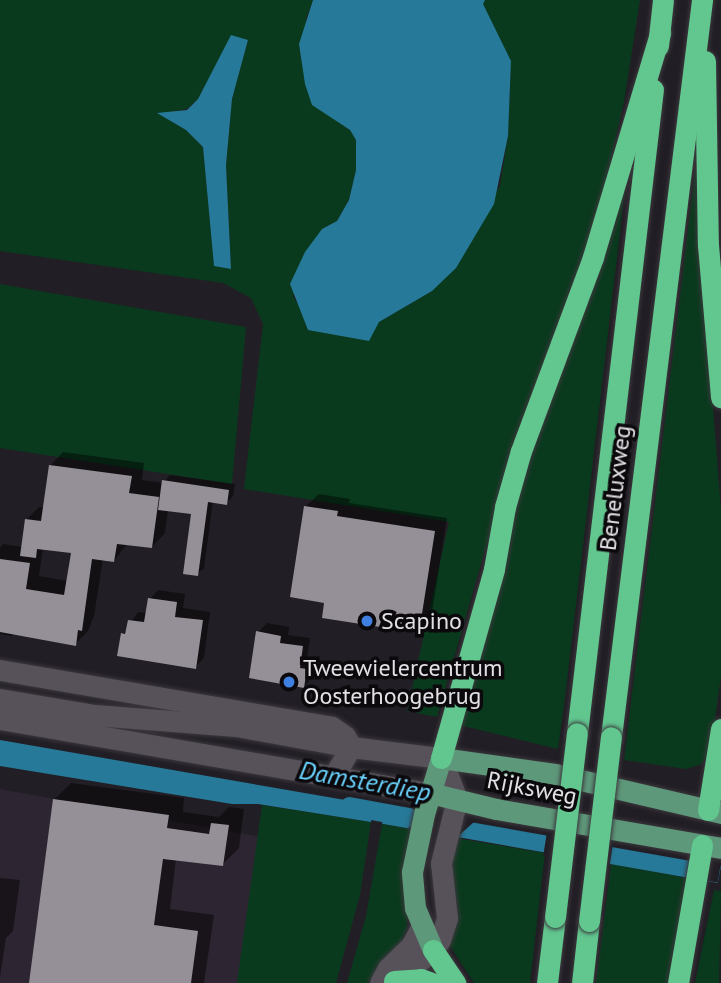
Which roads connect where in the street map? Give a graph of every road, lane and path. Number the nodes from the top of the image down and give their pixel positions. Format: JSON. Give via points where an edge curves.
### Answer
{"nodes":[{"id":1,"x":663,"y":0,"type":"edge"},
{"id":2,"x":702,"y":0,"type":"edge"},
{"id":3,"x":660,"y":33,"type":"junction"},
{"id":4,"x":721,"y":397,"type":"edge"},
{"id":5,"x":0,"y":670,"type":"edge"},
{"id":6,"x":0,"y":699,"type":"edge"},
{"id":7,"x":0,"y":719,"type":"edge"},
{"id":8,"x":721,"y":729,"type":"edge"},
{"id":9,"x":351,"y":747,"type":"junction"},
{"id":10,"x":441,"y":758,"type":"junction"},
{"id":11,"x":335,"y":775,"type":"junction"},
{"id":12,"x":430,"y":793,"type":"junction"},
{"id":13,"x":714,"y":811,"type":"edge"},
{"id":14,"x":452,"y":818,"type":"junction"},
{"id":15,"x":704,"y":859,"type":"edge"},
{"id":16,"x":421,"y":927,"type":"junction"},
{"id":17,"x":433,"y":950,"type":"junction"},
{"id":18,"x":388,"y":982,"type":"edge"},
{"id":19,"x":432,"y":983,"type":"edge"},
{"id":20,"x":455,"y":983,"type":"edge"},
{"id":21,"x":547,"y":983,"type":"edge"},
{"id":22,"x":582,"y":983,"type":"edge"},
{"id":23,"x":678,"y":983,"type":"edge"}],
"edges":[{"from":1,"to":3,"type":"highway","name":"Beneluxweg"},
{"from":2,"to":4,"type":"highway","via":[[708,245]]},
{"from":2,"to":22,"type":"highway","name":"Beneluxweg","bridge":true},
{"from":3,"to":10,"type":"highway","via":[[593,257],[518,462],[491,583]]},
{"from":3,"to":21,"type":"highway","name":"Beneluxweg","bridge":true},
{"from":5,"to":9,"type":"main road","via":[[332,727]]},
{"from":6,"to":9,"type":"main road","name":"Rijksweg","via":[[95,715],[236,726]]},
{"from":7,"to":11,"type":"main road","name":"Rijksweg"},
{"from":8,"to":13,"type":"highway"},
{"from":9,"to":10,"type":"main road","name":"Rijksweg"},
{"from":9,"to":11,"type":"main road"},
{"from":10,"to":12,"type":"main road"},
{"from":10,"to":13,"type":"main road","name":"Rijksweg","via":[[555,774]]},
{"from":10,"to":14,"type":"main road"},
{"from":11,"to":12,"type":"main road","name":"Rijksweg"},
{"from":12,"to":14,"type":"main road","name":"Rijksweg"},
{"from":12,"to":16,"type":"main road","via":[[412,890]]},
{"from":13,"to":15,"type":"main road"},
{"from":14,"to":15,"type":"main road","name":"Rijksweg","via":[[496,810]]},
{"from":14,"to":17,"type":"main road","via":[[441,873],[447,918]]},
{"from":15,"to":23,"type":"highway"},
{"from":16,"to":17,"type":"main road"},
{"from":16,"to":18,"type":"main road","via":[[411,946],[388,968]]},
{"from":17,"to":18,"type":"main road"},
{"from":17,"to":20,"type":"highway"},
{"from":18,"to":19,"type":"highway","via":[[421,979]]}]}
